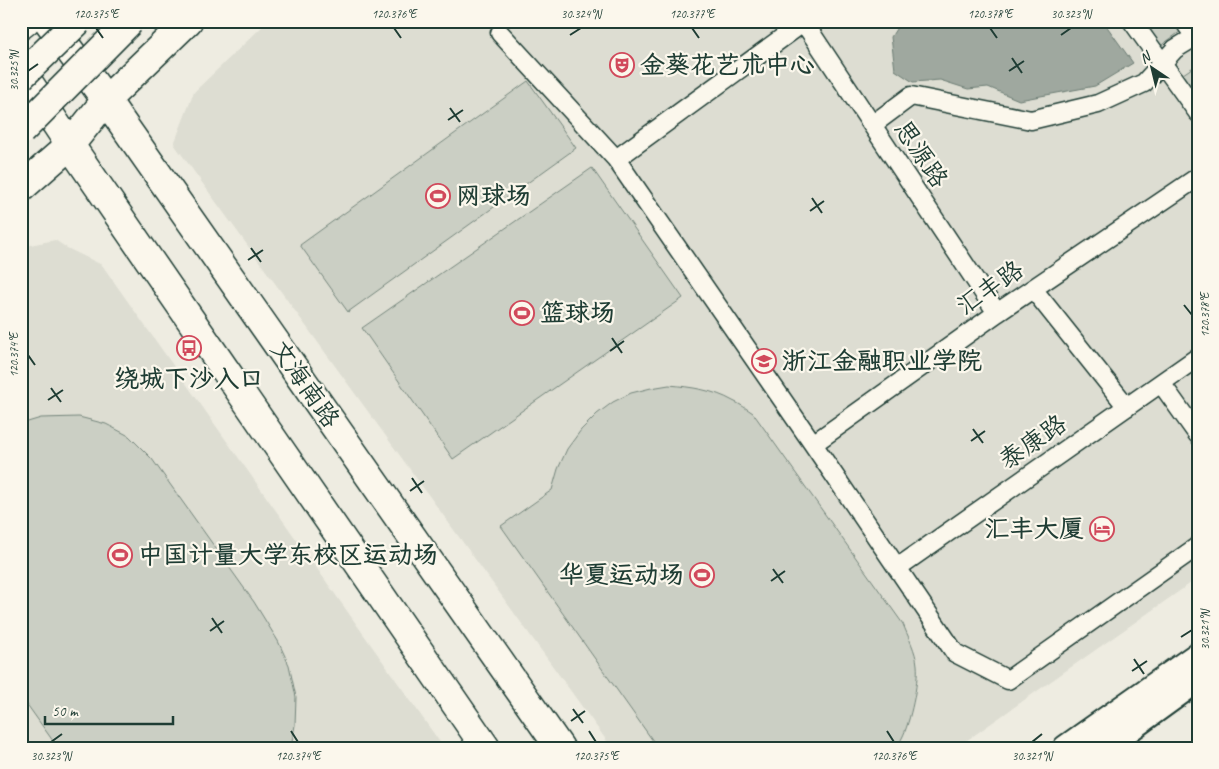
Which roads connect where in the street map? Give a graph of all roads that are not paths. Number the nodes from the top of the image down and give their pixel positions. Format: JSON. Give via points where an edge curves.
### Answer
{"nodes":[{"id":1,"x":26,"y":21,"type":"edge"},
{"id":2,"x":48,"y":21,"type":"edge"},
{"id":3,"x":78,"y":21,"type":"edge"},
{"id":4,"x":130,"y":21,"type":"edge"},
{"id":5,"x":188,"y":21,"type":"edge"},
{"id":6,"x":1132,"y":21,"type":"edge"},
{"id":7,"x":1184,"y":21,"type":"edge"},
{"id":8,"x":803,"y":22,"type":"edge"},
{"id":9,"x":21,"y":25,"type":"edge"},
{"id":10,"x":500,"y":33,"type":"dead end"},
{"id":11,"x":1198,"y":34,"type":"edge"},
{"id":12,"x":1198,"y":41,"type":"edge"},
{"id":13,"x":21,"y":71,"type":"edge"},
{"id":14,"x":21,"y":76,"type":"edge"},
{"id":15,"x":106,"y":100,"type":"junction"},
{"id":16,"x":1198,"y":113,"type":"edge"},
{"id":17,"x":872,"y":125,"type":"junction"},
{"id":18,"x":21,"y":131,"type":"edge"},
{"id":19,"x":70,"y":144,"type":"junction"},
{"id":20,"x":616,"y":159,"type":"junction"},
{"id":21,"x":1198,"y":177,"type":"edge"},
{"id":22,"x":21,"y":188,"type":"edge"},
{"id":23,"x":1033,"y":289,"type":"junction"},
{"id":24,"x":997,"y":313,"type":"junction"},
{"id":25,"x":1198,"y":357,"type":"edge"},
{"id":26,"x":1160,"y":384,"type":"junction"},
{"id":27,"x":1127,"y":407,"type":"junction"},
{"id":28,"x":1198,"y":435,"type":"edge"},
{"id":29,"x":813,"y":444,"type":"junction"},
{"id":30,"x":1198,"y":546,"type":"edge"},
{"id":31,"x":897,"y":568,"type":"junction"},
{"id":32,"x":1198,"y":655,"type":"edge"},
{"id":33,"x":1198,"y":679,"type":"edge"},
{"id":34,"x":486,"y":748,"type":"edge"},
{"id":35,"x":560,"y":748,"type":"edge"},
{"id":36,"x":1066,"y":748,"type":"edge"},
{"id":37,"x":1103,"y":748,"type":"edge"}],
"edges":[{"from":1,"to":9,"type":"main road"},
{"from":2,"to":15,"type":"main road","name":"文海南路"},
{"from":3,"to":14,"type":"main road","bridge":true},
{"from":4,"to":18,"type":"main road","bridge":true},
{"from":5,"to":15,"type":"main road"},
{"from":6,"to":16,"type":"street"},
{"from":7,"to":12,"type":"street"},
{"from":8,"to":17,"type":"street","name":"思源路"},
{"from":8,"to":20,"type":"street"},
{"from":10,"to":20,"type":"street"},
{"from":11,"to":17,"type":"street","via":[[1175,49],[1144,83],[1098,104],[1031,120],[911,96]]},
{"from":13,"to":19,"type":"main road"},
{"from":15,"to":19,"type":"main road"},
{"from":15,"to":35,"type":"main road","name":"文海南路"},
{"from":17,"to":24,"type":"street","name":"思源路"},
{"from":19,"to":22,"type":"main road"},
{"from":19,"to":34,"type":"main road"},
{"from":20,"to":29,"type":"street"},
{"from":21,"to":23,"type":"street","name":"汇丰路"},
{"from":23,"to":24,"type":"street","name":"汇丰路"},
{"from":23,"to":27,"type":"street"},
{"from":24,"to":29,"type":"street","name":"汇丰路"},
{"from":25,"to":26,"type":"street","name":"泰康路"},
{"from":26,"to":27,"type":"street","name":"泰康路"},
{"from":26,"to":28,"type":"street"},
{"from":27,"to":31,"type":"street","name":"泰康路"},
{"from":29,"to":31,"type":"street"},
{"from":30,"to":31,"type":"street","via":[[1008,680],[955,653]]},
{"from":32,"to":36,"type":"main road"},
{"from":33,"to":37,"type":"main road"}]}
